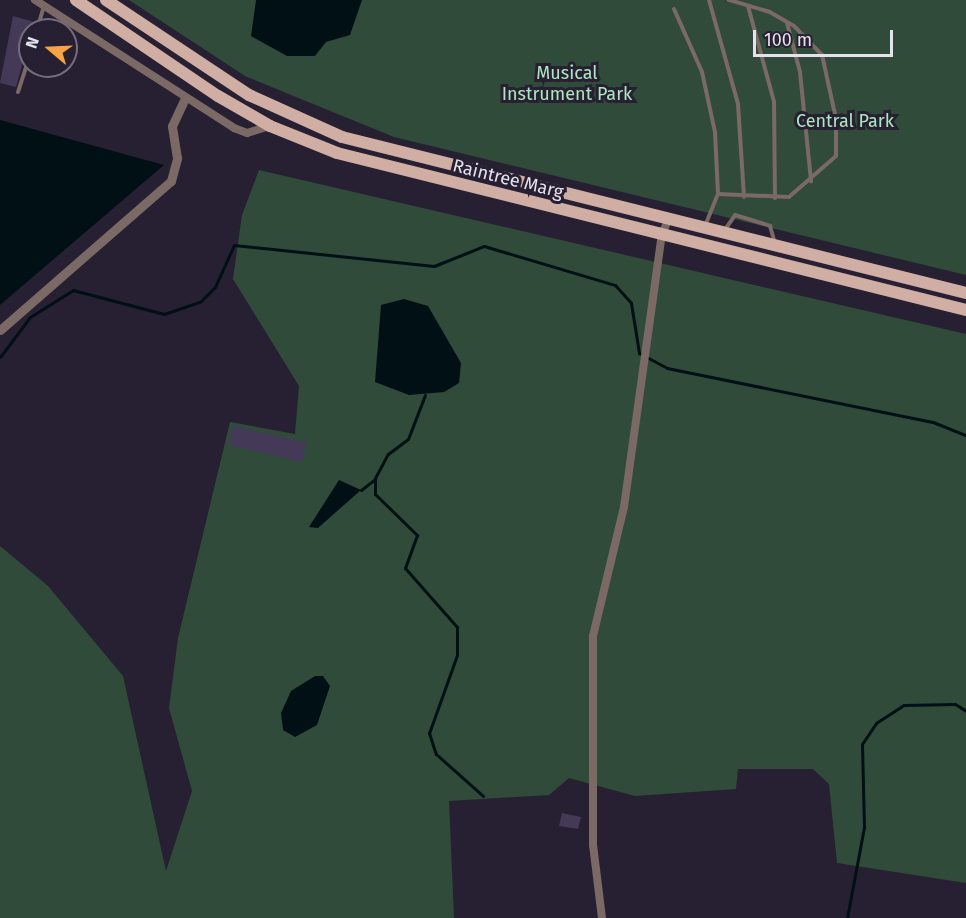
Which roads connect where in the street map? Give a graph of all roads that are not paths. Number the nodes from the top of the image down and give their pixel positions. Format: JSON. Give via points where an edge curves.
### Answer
{"nodes":[{"id":1,"x":35,"y":0,"type":"edge"},
{"id":2,"x":76,"y":0,"type":"edge"},
{"id":3,"x":106,"y":0,"type":"edge"},
{"id":4,"x":710,"y":0,"type":"edge"},
{"id":5,"x":729,"y":0,"type":"edge"},
{"id":6,"x":748,"y":5,"type":"junction"},
{"id":7,"x":45,"y":6,"type":"junction"},
{"id":8,"x":674,"y":9,"type":"dead end"},
{"id":9,"x":41,"y":18,"type":"edge"},
{"id":10,"x":787,"y":22,"type":"junction"},
{"id":11,"x":22,"y":78,"type":"edge"},
{"id":12,"x":18,"y":92,"type":"dead end"},
{"id":13,"x":185,"y":98,"type":"junction"},
{"id":14,"x":270,"y":126,"type":"junction"},
{"id":15,"x":811,"y":181,"type":"junction"},
{"id":16,"x":718,"y":194,"type":"junction"},
{"id":17,"x":744,"y":197,"type":"junction"},
{"id":18,"x":775,"y":198,"type":"junction"},
{"id":19,"x":669,"y":218,"type":"junction"},
{"id":20,"x":705,"y":227,"type":"junction"},
{"id":21,"x":724,"y":231,"type":"junction"},
{"id":22,"x":662,"y":234,"type":"junction"},
{"id":23,"x":775,"y":244,"type":"junction"},
{"id":24,"x":966,"y":293,"type":"edge"},
{"id":25,"x":966,"y":310,"type":"edge"},
{"id":26,"x":0,"y":330,"type":"edge"},
{"id":27,"x":602,"y":918,"type":"edge"}],
"edges":[{"from":1,"to":7,"type":"street"},
{"from":2,"to":14,"type":"main road","name":"Raintree Marg"},
{"from":3,"to":19,"type":"main road","name":"Raintree Marg","via":[[249,95],[342,137]]},
{"from":4,"to":17,"type":"lane","via":[[738,104]]},
{"from":5,"to":6,"type":"lane"},
{"from":6,"to":10,"type":"lane"},
{"from":6,"to":18,"type":"lane","via":[[774,102]]},
{"from":7,"to":9,"type":"lane"},
{"from":7,"to":13,"type":"street"},
{"from":8,"to":16,"type":"lane","via":[[702,72],[715,132]]},
{"from":10,"to":15,"type":"lane","via":[[800,72]]},
{"from":10,"to":15,"type":"lane","via":[[822,55],[836,119],[836,156]]},
{"from":11,"to":12,"type":"lane"},
{"from":13,"to":14,"type":"street","via":[[247,133]]},
{"from":13,"to":26,"type":"street","via":[[172,126],[177,158],[171,181]]},
{"from":14,"to":22,"type":"main road","name":"Raintree Marg","via":[[396,170]]},
{"from":15,"to":18,"type":"lane","via":[[789,197]]},
{"from":16,"to":17,"type":"lane"},
{"from":16,"to":20,"type":"lane"},
{"from":17,"to":18,"type":"lane"},
{"from":19,"to":20,"type":"main road","name":"Raintree Marg"},
{"from":19,"to":22,"type":"street"},
{"from":20,"to":21,"type":"main road","name":"Raintree Marg"},
{"from":21,"to":23,"type":"main road","name":"Raintree Marg"},
{"from":21,"to":23,"type":"lane","via":[[726,220],[735,215],[771,225]]},
{"from":22,"to":25,"type":"main road","name":"Raintree Marg"},
{"from":22,"to":27,"type":"street","via":[[624,507],[593,636],[593,845]]},
{"from":23,"to":24,"type":"main road","name":"Raintree Marg"}]}
